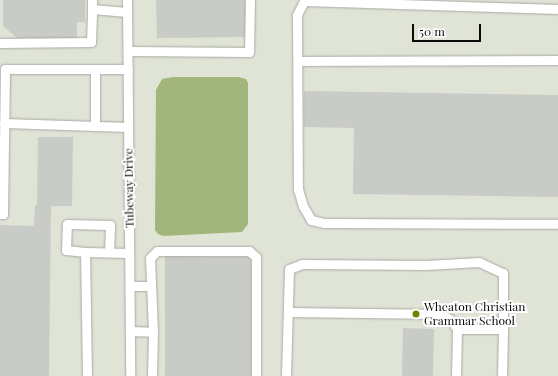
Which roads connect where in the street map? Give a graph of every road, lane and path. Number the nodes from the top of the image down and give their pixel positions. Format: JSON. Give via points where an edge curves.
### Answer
{"nodes":[{"id":1,"x":127,"y":0,"type":"edge"},
{"id":2,"x":250,"y":0,"type":"edge"},
{"id":3,"x":304,"y":0,"type":"edge"},
{"id":4,"x":92,"y":5,"type":"edge"},
{"id":5,"x":558,"y":9,"type":"edge"},
{"id":6,"x":127,"y":12,"type":"junction"},
{"id":7,"x":0,"y":43,"type":"edge"},
{"id":8,"x":128,"y":51,"type":"junction"},
{"id":9,"x":558,"y":60,"type":"edge"},
{"id":10,"x":298,"y":61,"type":"junction"},
{"id":11,"x":95,"y":69,"type":"junction"},
{"id":12,"x":128,"y":69,"type":"junction"},
{"id":13,"x":4,"y":123,"type":"junction"},
{"id":14,"x":95,"y":126,"type":"junction"},
{"id":15,"x":128,"y":127,"type":"junction"},
{"id":16,"x":0,"y":214,"type":"edge"},
{"id":17,"x":558,"y":224,"type":"edge"},
{"id":18,"x":85,"y":252,"type":"junction"},
{"id":19,"x":109,"y":252,"type":"junction"},
{"id":20,"x":129,"y":253,"type":"junction"},
{"id":21,"x":130,"y":286,"type":"junction"},
{"id":22,"x":151,"y":286,"type":"junction"},
{"id":23,"x":288,"y":312,"type":"junction"},
{"id":24,"x":457,"y":329,"type":"junction"},
{"id":25,"x":503,"y":329,"type":"junction"},
{"id":26,"x":130,"y":331,"type":"junction"},
{"id":27,"x":153,"y":332,"type":"junction"},
{"id":28,"x":87,"y":376,"type":"edge"},
{"id":29,"x":130,"y":376,"type":"edge"},
{"id":30,"x":152,"y":376,"type":"edge"},
{"id":31,"x":256,"y":376,"type":"edge"},
{"id":32,"x":286,"y":376,"type":"edge"},
{"id":33,"x":456,"y":376,"type":"edge"},
{"id":34,"x":502,"y":376,"type":"edge"}],
"edges":[{"from":1,"to":6,"type":"street","name":"Tubeway Drive"},
{"from":2,"to":8,"type":"street","via":[[249,52]]},
{"from":3,"to":5,"type":"street"},
{"from":3,"to":10,"type":"street","via":[[298,14]]},
{"from":4,"to":6,"type":"street"},
{"from":4,"to":7,"type":"street","via":[[91,42]]},
{"from":6,"to":8,"type":"street","name":"Tubeway Drive"},
{"from":8,"to":12,"type":"street","name":"Tubeway Drive"},
{"from":9,"to":10,"type":"street"},
{"from":10,"to":17,"type":"street","via":[[298,189],[311,220],[324,223]]},
{"from":11,"to":12,"type":"street"},
{"from":11,"to":13,"type":"street","via":[[6,69]]},
{"from":11,"to":14,"type":"street"},
{"from":12,"to":15,"type":"street","name":"Tubeway Drive"},
{"from":13,"to":14,"type":"street"},
{"from":13,"to":16,"type":"street","via":[[3,214]]},
{"from":14,"to":15,"type":"street"},
{"from":15,"to":20,"type":"street","name":"Tubeway Drive"},
{"from":18,"to":19,"type":"street"},
{"from":18,"to":19,"type":"street","via":[[66,250],[67,224],[110,225]]},
{"from":18,"to":28,"type":"street"},
{"from":19,"to":20,"type":"street"},
{"from":20,"to":21,"type":"street","name":"Tubeway Drive"},
{"from":21,"to":22,"type":"street"},
{"from":21,"to":26,"type":"street","name":"Tubeway Drive"},
{"from":22,"to":27,"type":"street"},
{"from":22,"to":31,"type":"street","via":[[150,258],[157,251],[253,254],[256,257]]},
{"from":23,"to":24,"type":"street","via":[[442,314]]},
{"from":23,"to":25,"type":"street","via":[[289,269],[302,264],[426,265],[478,262],[503,273]]},
{"from":23,"to":32,"type":"street"},
{"from":24,"to":25,"type":"street"},
{"from":24,"to":33,"type":"street"},
{"from":25,"to":34,"type":"street"},
{"from":26,"to":27,"type":"street"},
{"from":26,"to":29,"type":"street","name":"Tubeway Drive"},
{"from":27,"to":30,"type":"street"}]}
